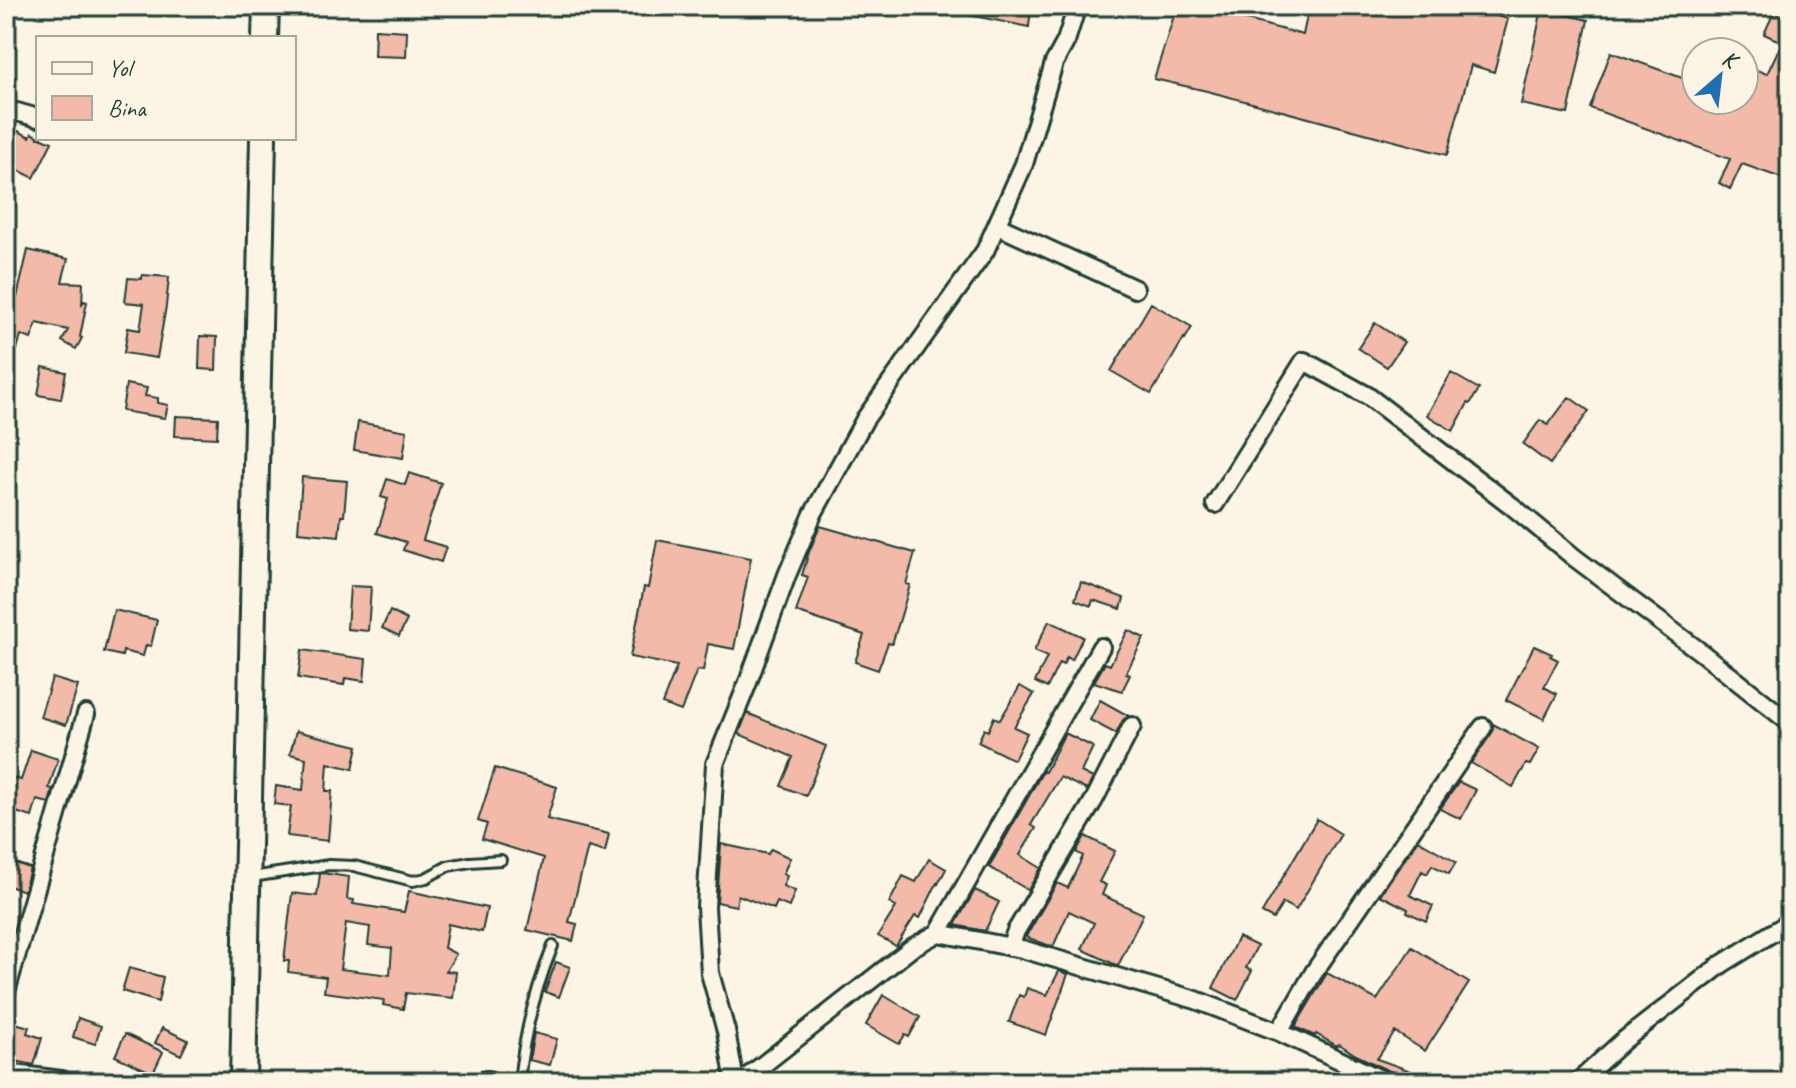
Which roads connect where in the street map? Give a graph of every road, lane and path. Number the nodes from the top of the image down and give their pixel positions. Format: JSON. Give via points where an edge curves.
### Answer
{"nodes":[{"id":1,"x":266,"y":6,"type":"edge"},
{"id":2,"x":1077,"y":6,"type":"edge"},
{"id":3,"x":265,"y":36,"type":"edge"},
{"id":4,"x":17,"y":112,"type":"dead end"},
{"id":5,"x":36,"y":117,"type":"edge"},
{"id":6,"x":263,"y":140,"type":"edge"},
{"id":7,"x":998,"y":226,"type":"junction"},
{"id":8,"x":1135,"y":289,"type":"dead end"},
{"id":9,"x":1215,"y":504,"type":"dead end"},
{"id":10,"x":1101,"y":647,"type":"dead end"},
{"id":11,"x":86,"y":714,"type":"dead end"},
{"id":12,"x":1790,"y":723,"type":"edge"},
{"id":13,"x":1132,"y":726,"type":"dead end"},
{"id":14,"x":1483,"y":727,"type":"dead end"},
{"id":15,"x":501,"y":860,"type":"dead end"},
{"id":16,"x":247,"y":878,"type":"junction"},
{"id":17,"x":1790,"y":922,"type":"edge"},
{"id":18,"x":938,"y":933,"type":"junction"},
{"id":19,"x":553,"y":946,"type":"dead end"},
{"id":20,"x":1010,"y":947,"type":"junction"},
{"id":21,"x":6,"y":992,"type":"edge"},
{"id":22,"x":1279,"y":1032,"type":"junction"},
{"id":23,"x":6,"y":1075,"type":"edge"},
{"id":24,"x":61,"y":1082,"type":"edge"},
{"id":25,"x":243,"y":1082,"type":"edge"},
{"id":26,"x":519,"y":1082,"type":"edge"},
{"id":27,"x":735,"y":1082,"type":"edge"},
{"id":28,"x":741,"y":1082,"type":"edge"},
{"id":29,"x":1387,"y":1082,"type":"edge"},
{"id":30,"x":1578,"y":1082,"type":"edge"}],
"edges":[{"from":1,"to":3,"type":"main road"},
{"from":2,"to":7,"type":"street"},
{"from":4,"to":5,"type":"street"},
{"from":6,"to":16,"type":"main road"},
{"from":7,"to":8,"type":"street"},
{"from":7,"to":27,"type":"street","via":[[865,419],[813,514],[715,764],[706,907],[710,973]]},
{"from":9,"to":12,"type":"street","via":[[1304,361],[1368,396]]},
{"from":10,"to":18,"type":"street"},
{"from":11,"to":21,"type":"street"},
{"from":13,"to":20,"type":"street"},
{"from":14,"to":22,"type":"street","via":[[1314,972]]},
{"from":15,"to":16,"type":"lane","via":[[448,866],[413,881],[329,865]]},
{"from":16,"to":25,"type":"main road"},
{"from":17,"to":30,"type":"street","via":[[1722,964]]},
{"from":18,"to":20,"type":"street"},
{"from":18,"to":28,"type":"street"},
{"from":19,"to":26,"type":"lane","via":[[528,1021]]},
{"from":20,"to":22,"type":"street","via":[[1196,1000]]},
{"from":22,"to":29,"type":"street"},
{"from":23,"to":24,"type":"street"}]}
